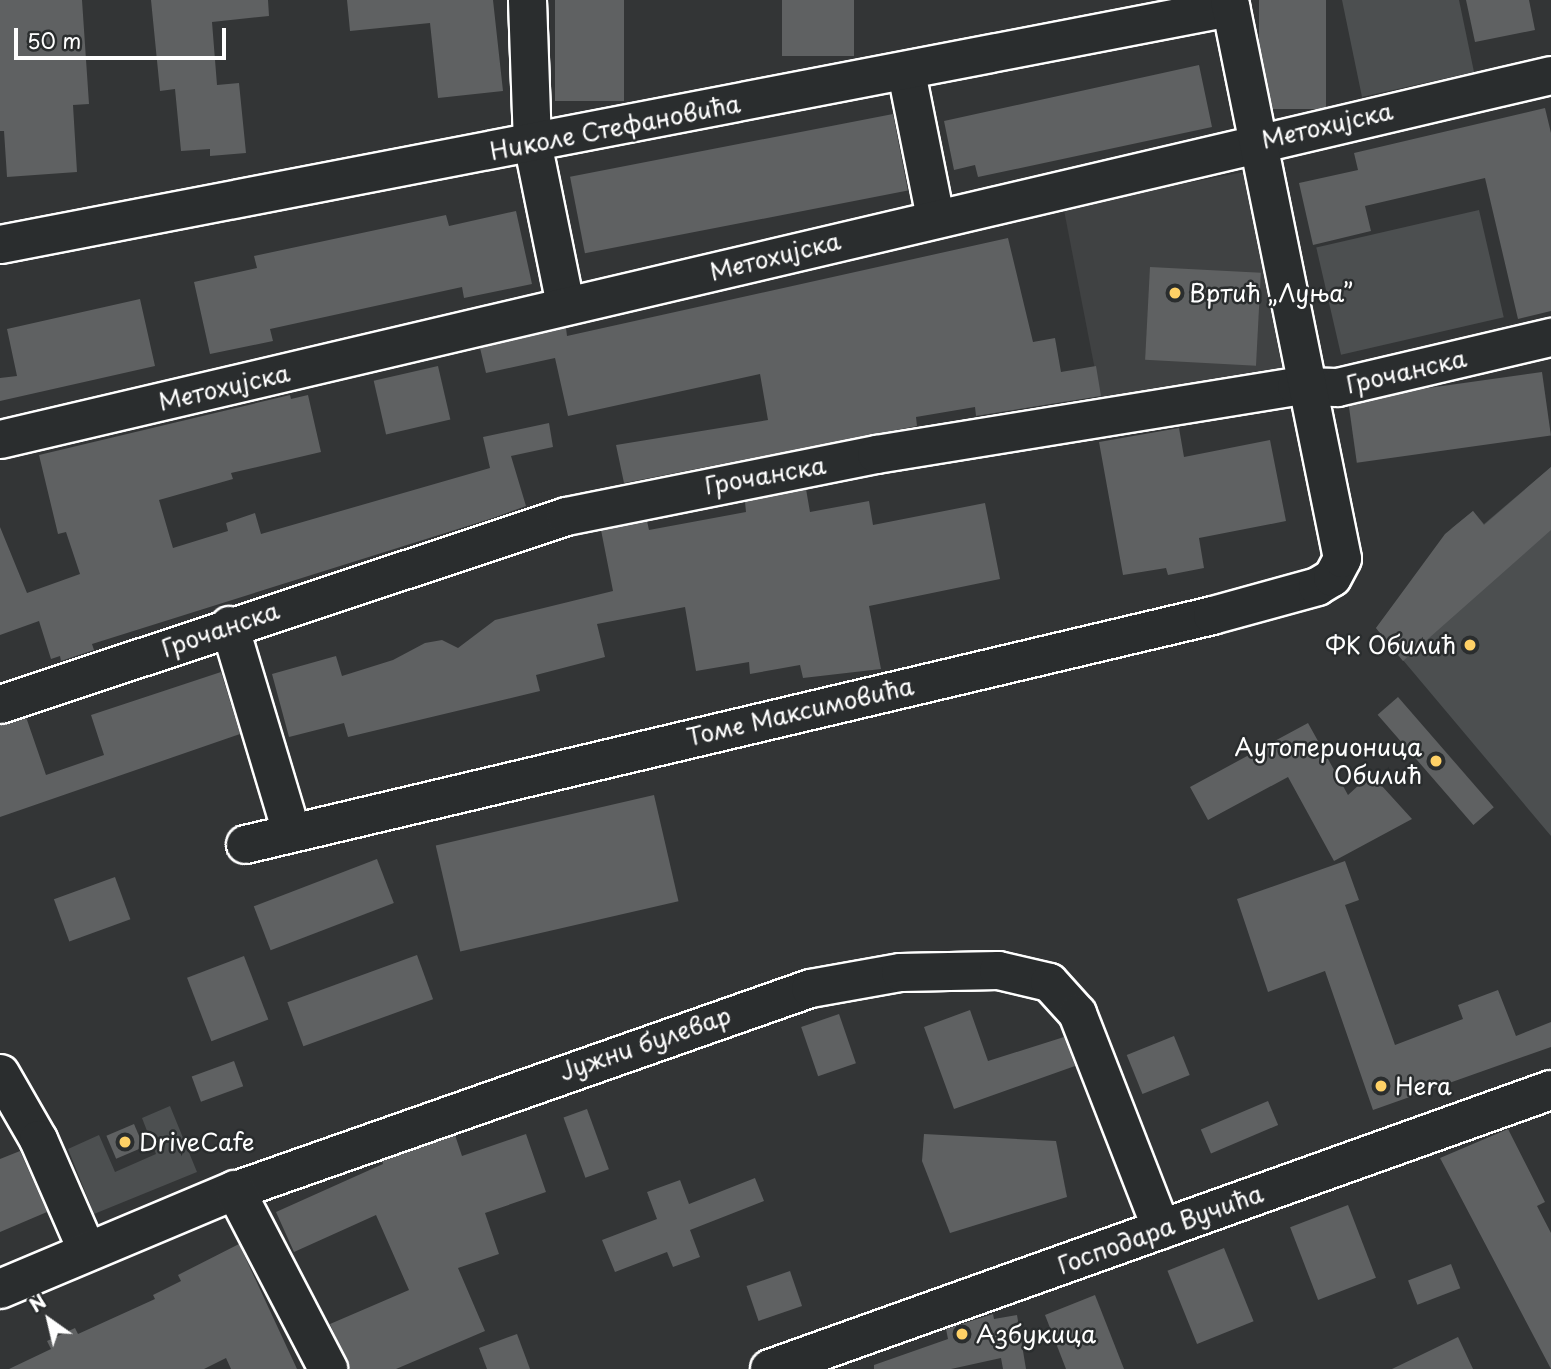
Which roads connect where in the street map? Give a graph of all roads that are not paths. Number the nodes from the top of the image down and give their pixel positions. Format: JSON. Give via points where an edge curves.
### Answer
{"nodes":[{"id":1,"x":527,"y":0,"type":"edge"},
{"id":2,"x":1230,"y":4,"type":"edge"},
{"id":3,"x":906,"y":72,"type":"junction"},
{"id":4,"x":1551,"y":75,"type":"edge"},
{"id":5,"x":1255,"y":141,"type":"junction"},
{"id":6,"x":532,"y":142,"type":"junction"},
{"id":7,"x":935,"y":217,"type":"junction"},
{"id":8,"x":0,"y":244,"type":"edge"},
{"id":9,"x":566,"y":301,"type":"junction"},
{"id":10,"x":1551,"y":337,"type":"edge"},
{"id":11,"x":1308,"y":386,"type":"junction"},
{"id":12,"x":0,"y":439,"type":"edge"},
{"id":13,"x":229,"y":625,"type":"junction"},
{"id":14,"x":0,"y":704,"type":"edge"},
{"id":15,"x":291,"y":832,"type":"junction"},
{"id":16,"x":245,"y":844,"type":"dead end"},
{"id":17,"x":0,"y":1073,"type":"edge"},
{"id":18,"x":1551,"y":1090,"type":"edge"},
{"id":19,"x":13,"y":1126,"type":"edge"},
{"id":20,"x":235,"y":1190,"type":"junction"},
{"id":21,"x":1161,"y":1229,"type":"junction"},
{"id":22,"x":87,"y":1251,"type":"junction"},
{"id":23,"x":0,"y":1289,"type":"edge"},
{"id":24,"x":328,"y":1369,"type":"edge"},
{"id":25,"x":770,"y":1369,"type":"edge"}],
"edges":[{"from":1,"to":6,"type":"street"},
{"from":2,"to":3,"type":"street","name":"Николе Стефановића"},
{"from":2,"to":5,"type":"street"},
{"from":3,"to":6,"type":"street","name":"Николе Стефановића"},
{"from":3,"to":7,"type":"street"},
{"from":4,"to":5,"type":"street","name":"Метохијска"},
{"from":5,"to":7,"type":"street","name":"Метохијска"},
{"from":5,"to":11,"type":"street"},
{"from":6,"to":8,"type":"street","name":"Николе Стефановића"},
{"from":6,"to":9,"type":"street"},
{"from":7,"to":9,"type":"street","name":"Метохијска"},
{"from":9,"to":12,"type":"street","name":"Метохијска"},
{"from":10,"to":11,"type":"street","name":"Грочанска","via":[[1337,387]]},
{"from":11,"to":13,"type":"street","name":"Грочанска","via":[[876,454],[635,500],[519,528]]},
{"from":11,"to":15,"type":"street","name":"Томе Максимовића","via":[[1342,558],[1336,573],[1317,586],[1212,615]]},
{"from":13,"to":14,"type":"street","name":"Грочанска"},
{"from":13,"to":15,"type":"street"},
{"from":15,"to":16,"type":"street","name":"Томе Максимовића"},
{"from":17,"to":19,"type":"street"},
{"from":18,"to":21,"type":"main road","name":"Господара Вучића"},
{"from":19,"to":22,"type":"street"},
{"from":20,"to":21,"type":"street","name":"Јужни булевар","via":[[810,988],[900,972],[998,970],[1049,982],[1077,1013]]},
{"from":20,"to":22,"type":"main road","name":"Јужни булевар"},
{"from":20,"to":24,"type":"main road"},
{"from":21,"to":25,"type":"main road","name":"Господара Вучића"},
{"from":22,"to":23,"type":"main road","name":"Јужни булевар"}]}
